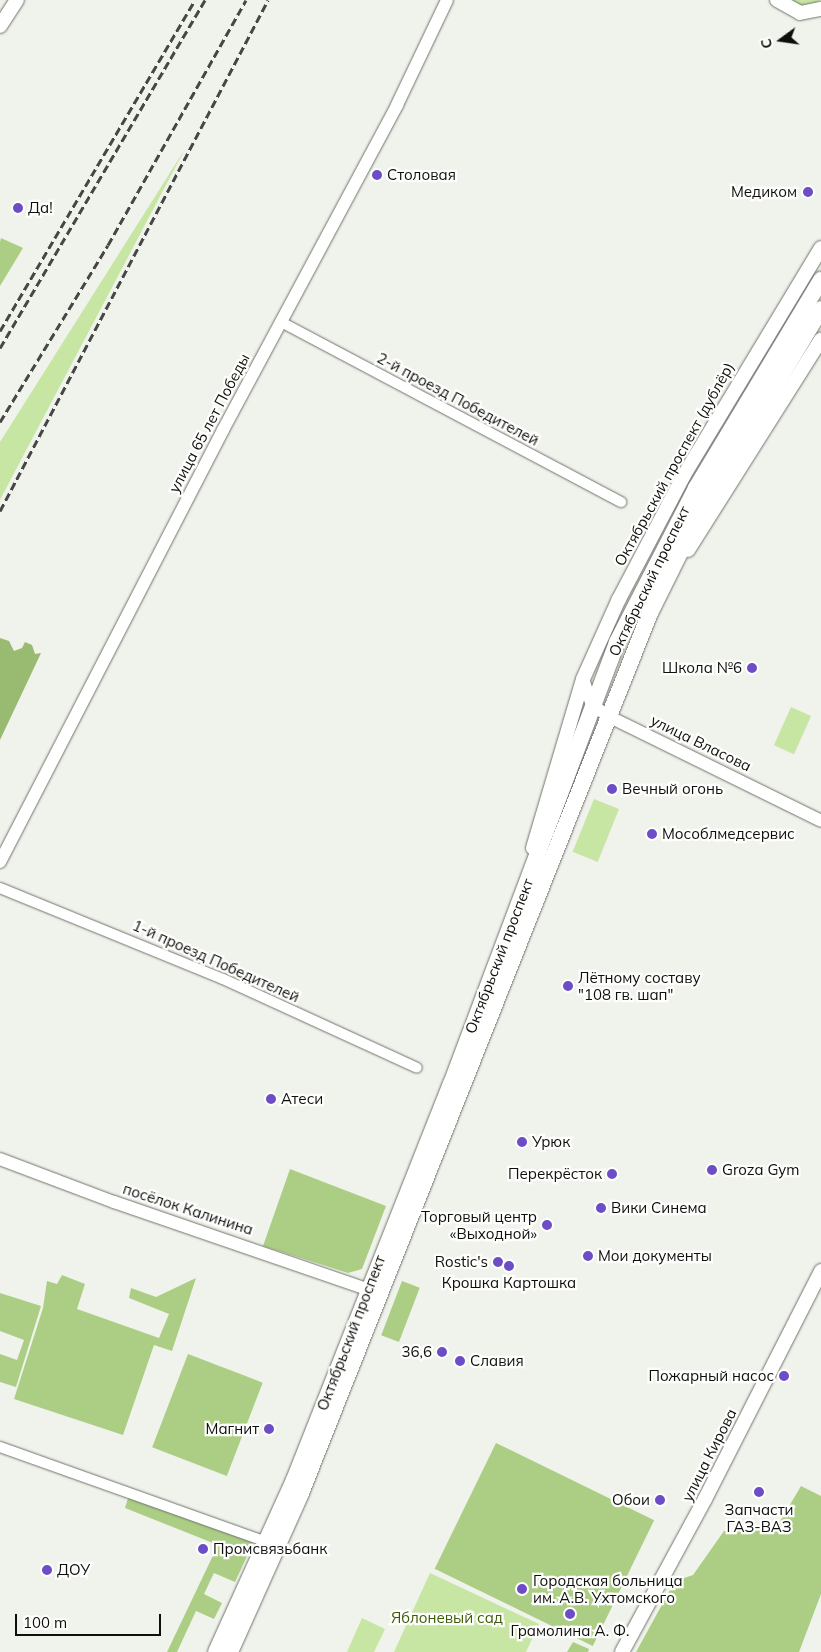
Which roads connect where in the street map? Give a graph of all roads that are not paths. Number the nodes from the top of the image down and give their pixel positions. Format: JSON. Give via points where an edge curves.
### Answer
{"nodes":[{"id":1,"x":17,"y":0,"type":"edge"},
{"id":2,"x":447,"y":0,"type":"edge"},
{"id":3,"x":777,"y":0,"type":"edge"},
{"id":4,"x":818,"y":9,"type":"edge"},
{"id":5,"x":0,"y":26,"type":"edge"},
{"id":6,"x":821,"y":248,"type":"edge"},
{"id":7,"x":821,"y":280,"type":"edge"},
{"id":8,"x":821,"y":309,"type":"edge"},
{"id":9,"x":281,"y":322,"type":"junction"},
{"id":10,"x":821,"y":340,"type":"edge"},
{"id":11,"x":621,"y":502,"type":"dead end"},
{"id":12,"x":661,"y":590,"type":"junction"},
{"id":13,"x":583,"y":679,"type":"junction"},
{"id":14,"x":592,"y":705,"type":"junction"},
{"id":15,"x":610,"y":717,"type":"junction"},
{"id":16,"x":821,"y":821,"type":"edge"},
{"id":17,"x":0,"y":862,"type":"edge"},
{"id":18,"x":0,"y":888,"type":"edge"},
{"id":19,"x":518,"y":909,"type":"junction"},
{"id":20,"x":417,"y":1068,"type":"dead end"},
{"id":21,"x":0,"y":1159,"type":"edge"},
{"id":22,"x":821,"y":1271,"type":"edge"},
{"id":23,"x":374,"y":1291,"type":"junction"},
{"id":24,"x":0,"y":1448,"type":"edge"},
{"id":25,"x":267,"y":1542,"type":"junction"},
{"id":26,"x":216,"y":1652,"type":"edge"},
{"id":27,"x":230,"y":1652,"type":"edge"},
{"id":28,"x":622,"y":1652,"type":"edge"}],
"edges":[{"from":1,"to":5,"type":"main road"},
{"from":2,"to":9,"type":"street","name":"улица 65 лет Победы","via":[[397,105]]},
{"from":3,"to":4,"type":"main road","via":[[795,11]]},
{"from":6,"to":13,"type":"main road","name":"Октябрьский проспект (дублёр)","via":[[655,526]]},
{"from":7,"to":14,"type":"main road","name":"Октябрьский проспект","via":[[670,534],[616,642]]},
{"from":8,"to":12,"type":"main road","name":"Октябрьский проспект","via":[[706,500]]},
{"from":9,"to":11,"type":"street","name":"2-й проезд Победителей"},
{"from":9,"to":17,"type":"street","name":"улица 65 лет Победы"},
{"from":10,"to":12,"type":"main road","via":[[739,473]]},
{"from":12,"to":15,"type":"main road","name":"Октябрьский проспект"},
{"from":13,"to":14,"type":"street"},
{"from":13,"to":19,"type":"main road","name":"Октябрьский проспект (дублёр)","via":[[547,795]]},
{"from":14,"to":15,"type":"street","name":"улица Власова"},
{"from":14,"to":19,"type":"main road","name":"Октябрьский проспект"},
{"from":15,"to":16,"type":"street","name":"улица Власова"},
{"from":15,"to":23,"type":"main road","name":"Октябрьский проспект"},
{"from":18,"to":20,"type":"street","name":"1-й проезд Победителей","via":[[222,979]]},
{"from":19,"to":23,"type":"main road","name":"Октябрьский проспект"},
{"from":21,"to":23,"type":"street","name":"посёлок Калинина","via":[[114,1202]]},
{"from":22,"to":28,"type":"main road","name":"улица Кирова","via":[[705,1499]]},
{"from":23,"to":25,"type":"main road","name":"Октябрьский проспект"},
{"from":23,"to":27,"type":"main road","name":"Октябрьский проспект","via":[[279,1547]]},
{"from":24,"to":25,"type":"street"},
{"from":25,"to":26,"type":"main road","name":"Октябрьский проспект"}]}
